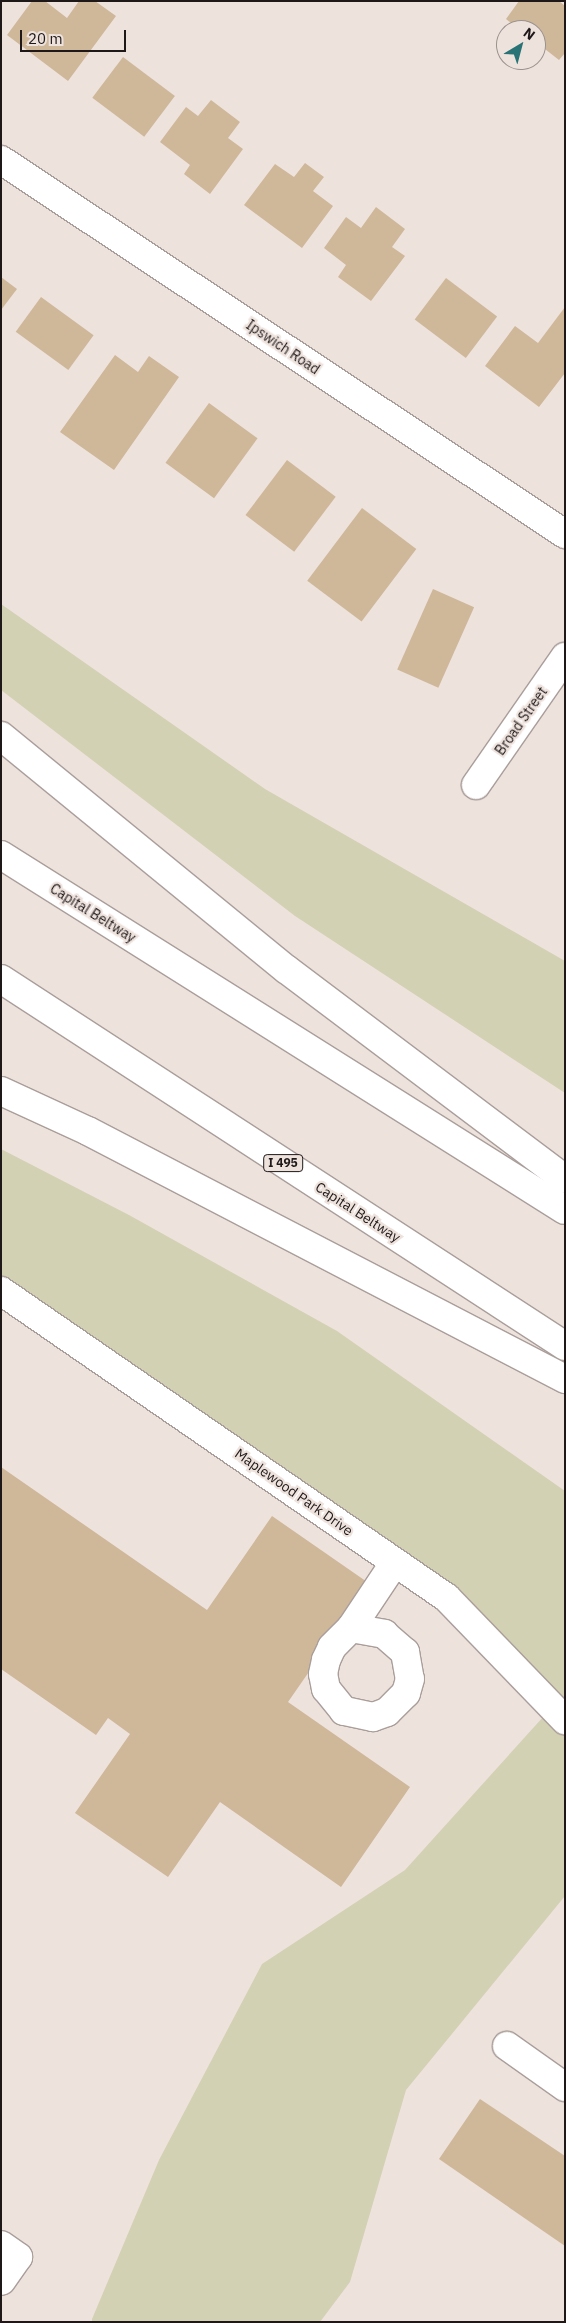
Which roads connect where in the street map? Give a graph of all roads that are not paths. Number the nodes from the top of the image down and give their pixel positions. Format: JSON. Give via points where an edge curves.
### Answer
{"nodes":[{"id":1,"x":1,"y":160,"type":"edge"},
{"id":2,"x":565,"y":534,"type":"edge"},
{"id":3,"x":565,"y":657,"type":"edge"},
{"id":4,"x":1,"y":736,"type":"edge"},
{"id":5,"x":476,"y":785,"type":"dead end"},
{"id":6,"x":1,"y":855,"type":"edge"},
{"id":7,"x":1,"y":979,"type":"edge"},
{"id":8,"x":1,"y":1092,"type":"edge"},
{"id":9,"x":565,"y":1179,"type":"edge"},
{"id":10,"x":565,"y":1210,"type":"edge"},
{"id":11,"x":1,"y":1291,"type":"edge"},
{"id":12,"x":565,"y":1346,"type":"edge"},
{"id":13,"x":565,"y":1379,"type":"edge"},
{"id":14,"x":395,"y":1562,"type":"junction"},
{"id":15,"x":351,"y":1628,"type":"dead end"},
{"id":16,"x":565,"y":1720,"type":"edge"},
{"id":17,"x":507,"y":2046,"type":"dead end"},
{"id":18,"x":565,"y":2087,"type":"edge"},
{"id":19,"x":1,"y":2245,"type":"edge"},
{"id":20,"x":1,"y":2281,"type":"edge"}],
"edges":[{"from":1,"to":2,"type":"main road","name":"Ipswich Road"},
{"from":3,"to":5,"type":"main road","name":"Broad Street"},
{"from":4,"to":9,"type":"main road","via":[[286,969]]},
{"from":6,"to":10,"type":"main road","name":"Capital Beltway"},
{"from":7,"to":12,"type":"main road","name":"Capital Beltway","number":"I 495"},
{"from":8,"to":13,"type":"main road","via":[[88,1131]]},
{"from":11,"to":14,"type":"main road","name":"Maplewood Park Drive"},
{"from":14,"to":15,"type":"main road"},
{"from":14,"to":16,"type":"main road","name":"Maplewood Park Drive","via":[[447,1598]]},
{"from":17,"to":18,"type":"main road"},
{"from":19,"to":20,"type":"main road","via":[[18,2256]]}]}
